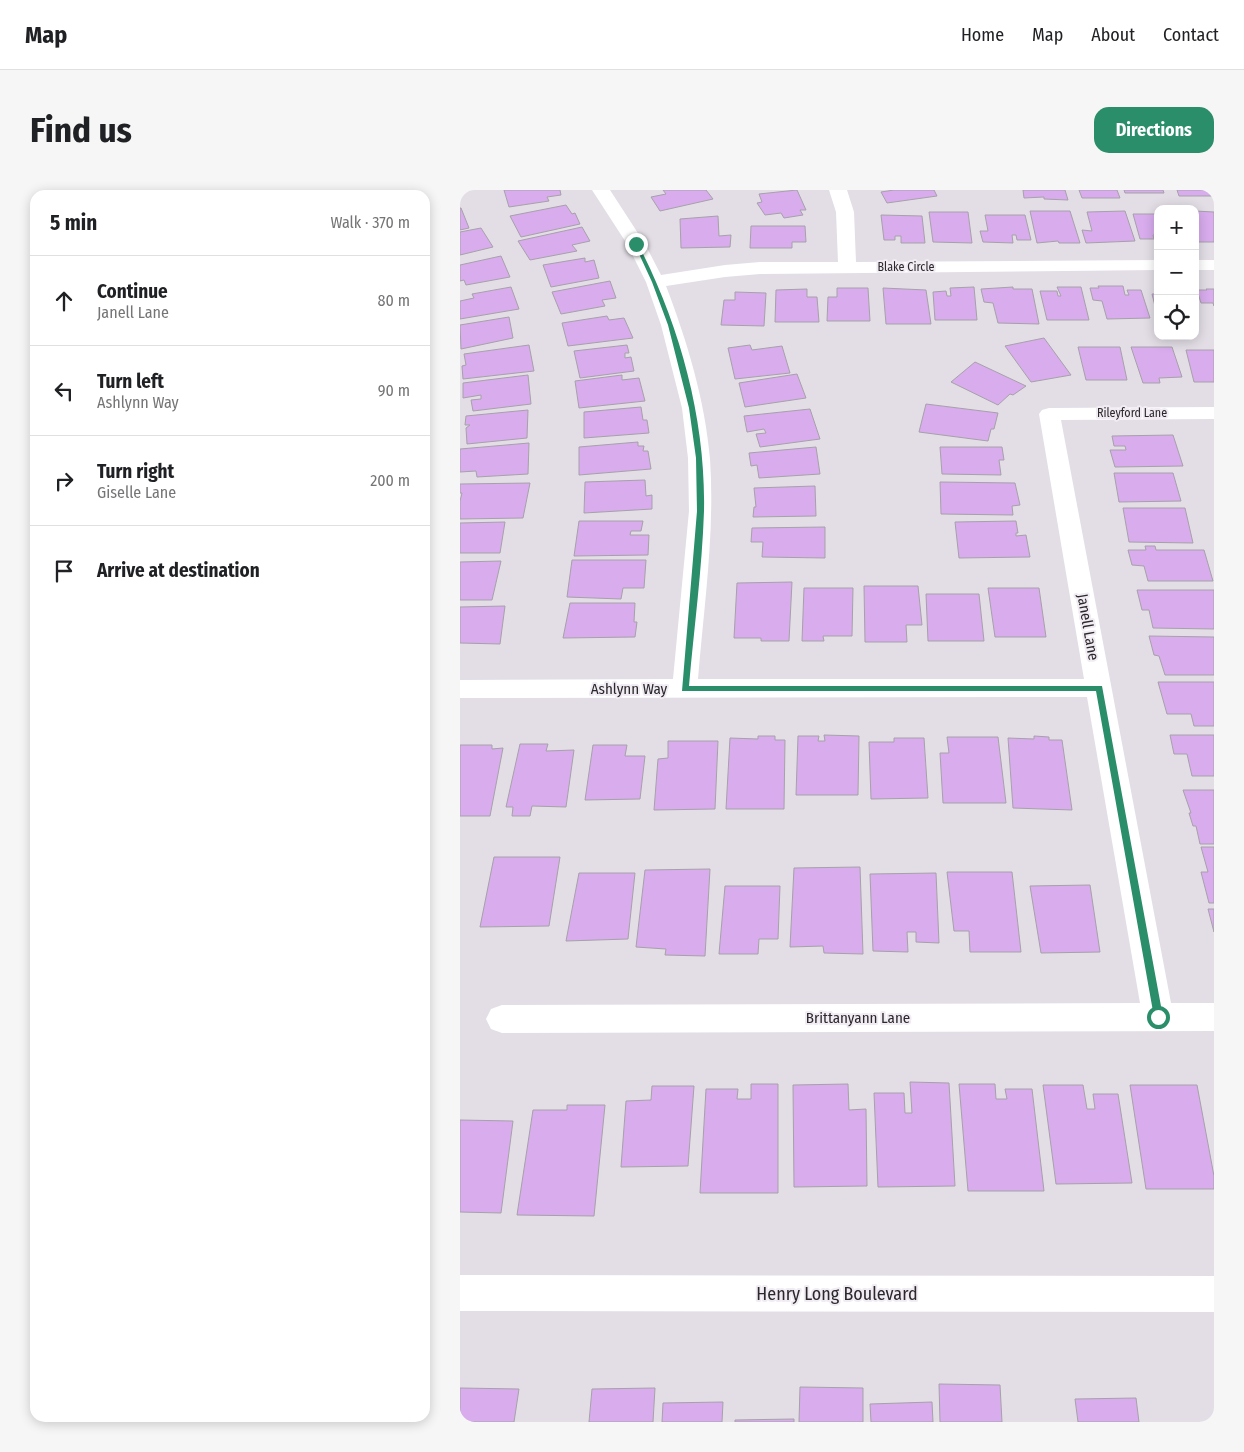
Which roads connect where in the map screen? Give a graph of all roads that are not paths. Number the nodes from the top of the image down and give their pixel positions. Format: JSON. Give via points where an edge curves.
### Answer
{"nodes":[{"id":1,"x":601,"y":190,"type":"edge"},
{"id":2,"x":838,"y":190,"type":"edge"},
{"id":3,"x":1154,"y":265,"type":"edge"},
{"id":4,"x":1199,"y":265,"type":"edge"},
{"id":5,"x":1214,"y":265,"type":"edge"},
{"id":6,"x":847,"y":267,"type":"junction"},
{"id":7,"x":655,"y":282,"type":"junction"},
{"id":8,"x":1214,"y":413,"type":"edge"},
{"id":9,"x":1050,"y":414,"type":"joint"},
{"id":10,"x":1099,"y":688,"type":"junction"},
{"id":11,"x":460,"y":689,"type":"edge"},
{"id":12,"x":685,"y":689,"type":"junction"},
{"id":13,"x":1158,"y":1017,"type":"junction"},
{"id":14,"x":1214,"y":1017,"type":"edge"},
{"id":15,"x":502,"y":1019,"type":"dead end"},
{"id":16,"x":460,"y":1293,"type":"edge"},
{"id":17,"x":1214,"y":1294,"type":"edge"}],
"edges":[{"from":1,"to":7,"type":"street","via":[[636,244]]},
{"from":2,"to":6,"type":"street","via":[[845,212]]},
{"from":3,"to":6,"type":"street","name":"Blake Circle"},
{"from":4,"to":5,"type":"street"},
{"from":6,"to":7,"type":"street","name":"Blake Circle","via":[[760,268]]},
{"from":7,"to":12,"type":"street","via":[[671,325],[692,408],[699,458],[700,511]]},
{"from":8,"to":9,"type":"street","name":"Rileyford Lane"},
{"from":9,"to":10,"type":"street","name":"Janell Lane"},
{"from":10,"to":12,"type":"street","name":"Ashlynn Way"},
{"from":10,"to":13,"type":"street","name":"Janell Lane"},
{"from":11,"to":12,"type":"street","name":"Ashlynn Way"},
{"from":13,"to":14,"type":"street","name":"Brittanyann Lane"},
{"from":13,"to":15,"type":"street","name":"Brittanyann Lane"},
{"from":16,"to":17,"type":"street","name":"Henry Long Boulevard"}]}
